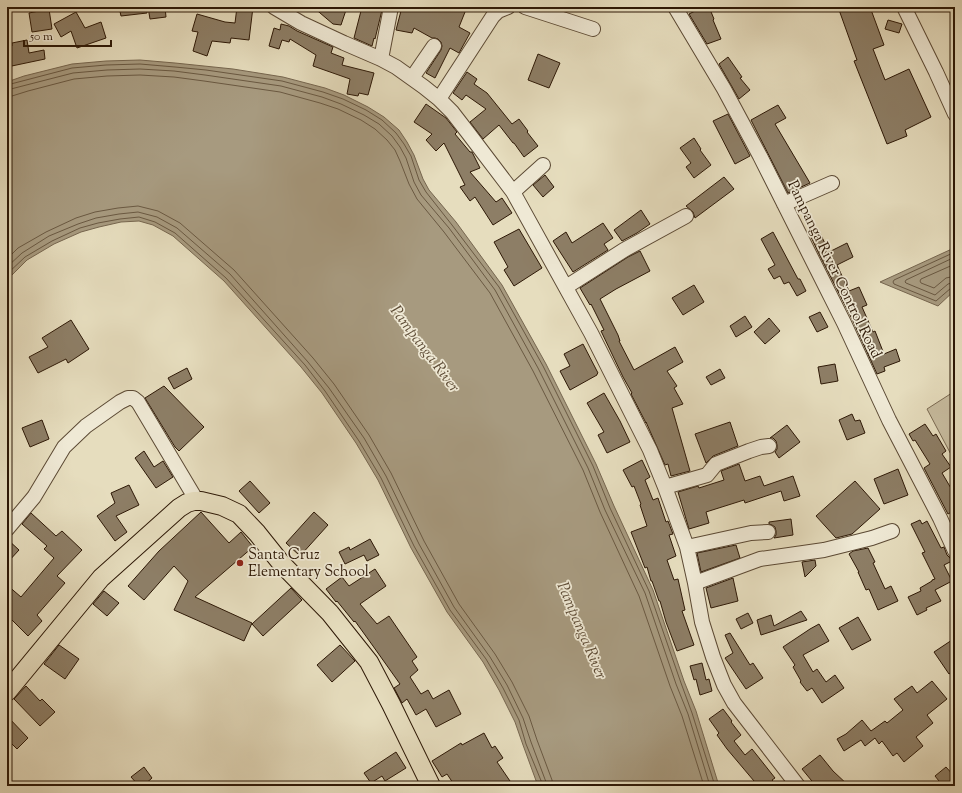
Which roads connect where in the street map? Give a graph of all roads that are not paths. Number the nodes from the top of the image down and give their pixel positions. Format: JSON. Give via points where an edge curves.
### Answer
{"nodes":[{"id":1,"x":274,"y":7,"type":"edge"},
{"id":2,"x":391,"y":7,"type":"edge"},
{"id":3,"x":508,"y":7,"type":"edge"},
{"id":4,"x":525,"y":7,"type":"edge"},
{"id":5,"x":675,"y":7,"type":"edge"},
{"id":6,"x":904,"y":7,"type":"edge"},
{"id":7,"x":593,"y":29,"type":"dead end"},
{"id":8,"x":434,"y":46,"type":"dead end"},
{"id":9,"x":382,"y":59,"type":"junction"},
{"id":10,"x":412,"y":78,"type":"junction"},
{"id":11,"x":439,"y":99,"type":"junction"},
{"id":12,"x":955,"y":114,"type":"edge"},
{"id":13,"x":543,"y":165,"type":"dead end"},
{"id":14,"x":832,"y":183,"type":"dead end"},
{"id":15,"x":513,"y":192,"type":"junction"},
{"id":16,"x":784,"y":204,"type":"junction"},
{"id":17,"x":686,"y":216,"type":"dead end"},
{"id":18,"x":566,"y":286,"type":"junction"},
{"id":19,"x":769,"y":446,"type":"dead end"},
{"id":20,"x":665,"y":487,"type":"junction"},
{"id":21,"x":197,"y":501,"type":"junction"},
{"id":22,"x":7,"y":529,"type":"edge"},
{"id":23,"x":892,"y":531,"type":"dead end"},
{"id":24,"x":768,"y":532,"type":"dead end"},
{"id":25,"x":687,"y":547,"type":"junction"},
{"id":26,"x":955,"y":551,"type":"edge"},
{"id":27,"x":695,"y":583,"type":"junction"},
{"id":28,"x":7,"y":692,"type":"edge"},
{"id":29,"x":431,"y":786,"type":"edge"},
{"id":30,"x":798,"y":786,"type":"edge"}],
"edges":[{"from":1,"to":9,"type":"street","via":[[301,23]]},
{"from":2,"to":9,"type":"street"},
{"from":3,"to":11,"type":"street","via":[[493,16]]},
{"from":4,"to":7,"type":"street"},
{"from":5,"to":16,"type":"street","name":"Pampanga River Control Road","via":[[724,89]]},
{"from":6,"to":12,"type":"street"},
{"from":8,"to":10,"type":"street"},
{"from":9,"to":10,"type":"street"},
{"from":10,"to":11,"type":"street"},
{"from":11,"to":15,"type":"street","via":[[452,112]]},
{"from":13,"to":15,"type":"street"},
{"from":14,"to":16,"type":"street"},
{"from":15,"to":18,"type":"street"},
{"from":16,"to":26,"type":"street","name":"Pampanga River Control Road"},
{"from":17,"to":18,"type":"street"},
{"from":18,"to":20,"type":"street","via":[[628,405]]},
{"from":19,"to":20,"type":"street","via":[[716,464],[707,475]]},
{"from":20,"to":25,"type":"street"},
{"from":21,"to":22,"type":"street","via":[[138,402],[128,398],[86,426],[64,447],[34,497]]},
{"from":21,"to":28,"type":"main road","via":[[179,508],[102,578]]},
{"from":21,"to":29,"type":"main road","via":[[222,506],[239,514],[330,613],[369,662]]},
{"from":23,"to":27,"type":"street","via":[[824,550],[760,559]]},
{"from":24,"to":25,"type":"street","via":[[751,533]]},
{"from":25,"to":27,"type":"street"},
{"from":27,"to":30,"type":"street","via":[[702,622],[724,685],[734,703]]}]}
